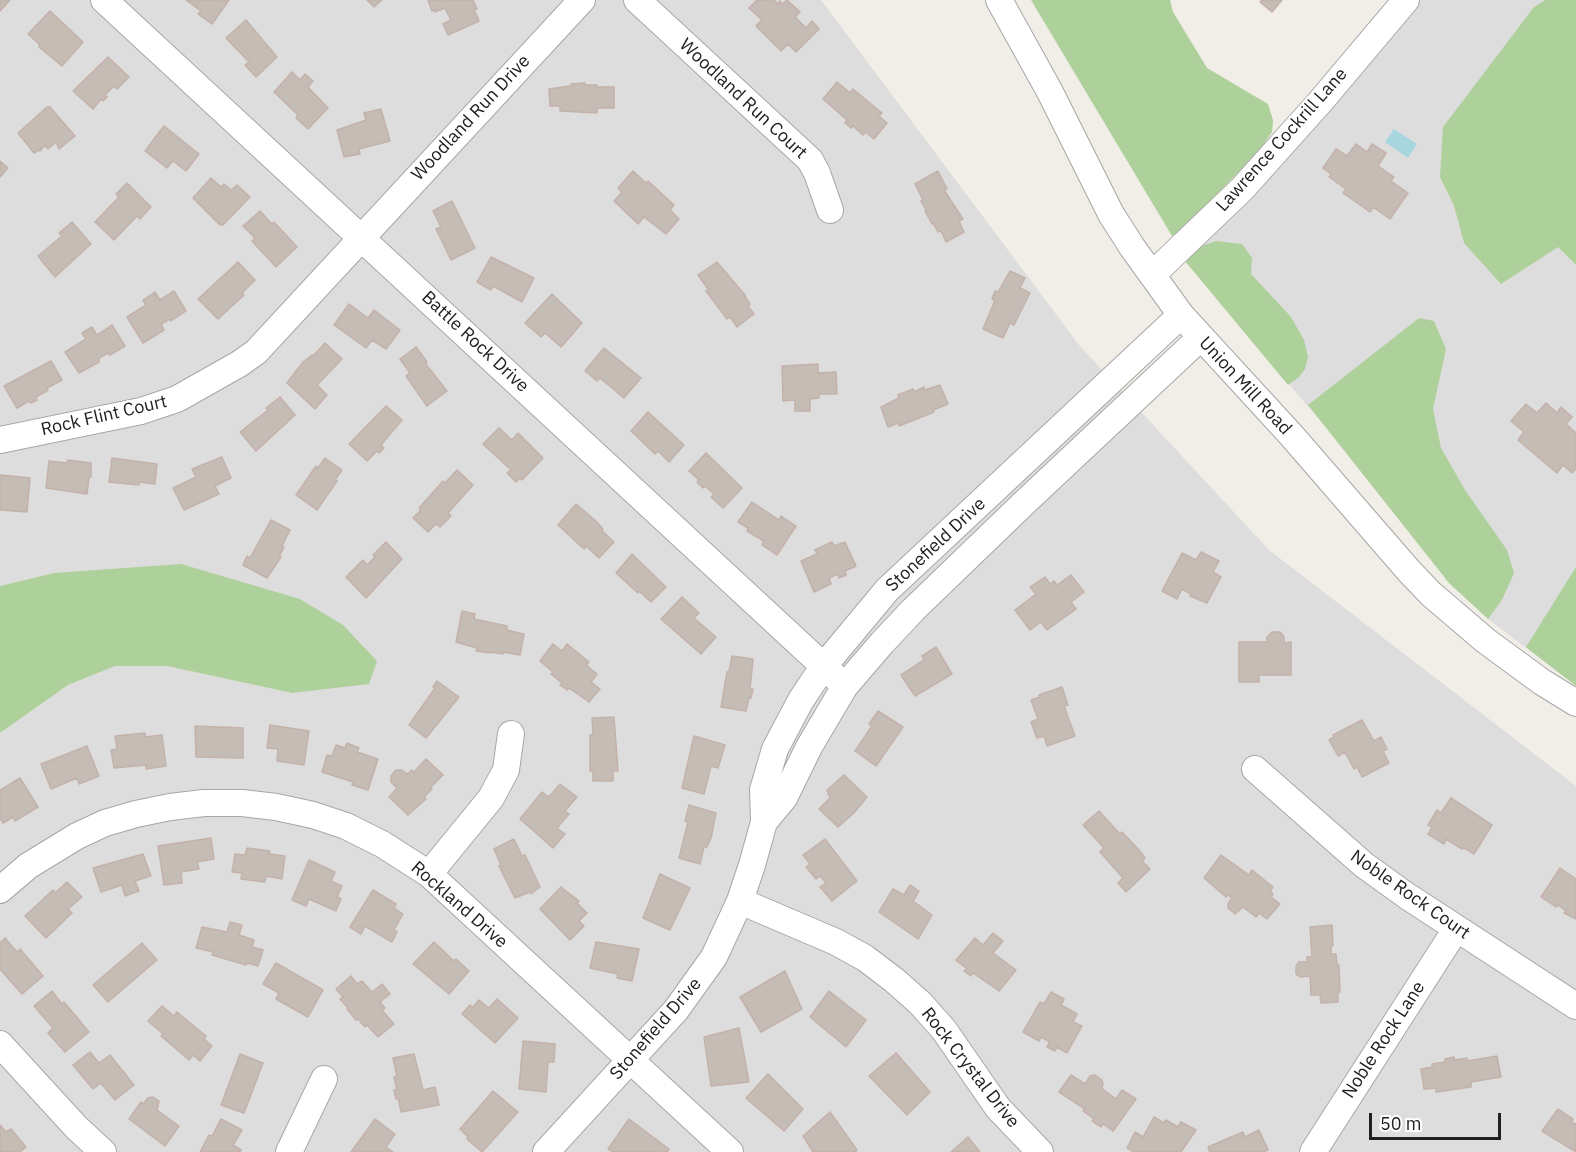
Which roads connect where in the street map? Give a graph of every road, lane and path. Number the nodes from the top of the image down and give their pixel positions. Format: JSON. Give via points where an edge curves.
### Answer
{"nodes":[{"id":1,"x":104,"y":0,"type":"edge"},
{"id":2,"x":582,"y":0,"type":"edge"},
{"id":3,"x":637,"y":0,"type":"edge"},
{"id":4,"x":999,"y":0,"type":"edge"},
{"id":5,"x":1406,"y":0,"type":"edge"},
{"id":6,"x":830,"y":210,"type":"dead end"},
{"id":7,"x":362,"y":238,"type":"junction"},
{"id":8,"x":1152,"y":275,"type":"junction"},
{"id":9,"x":1181,"y":315,"type":"junction"},
{"id":10,"x":1200,"y":338,"type":"junction"},
{"id":11,"x":0,"y":440,"type":"edge"},
{"id":12,"x":823,"y":667,"type":"junction"},
{"id":13,"x":845,"y":686,"type":"junction"},
{"id":14,"x":1576,"y":703,"type":"edge"},
{"id":15,"x":510,"y":734,"type":"dead end"},
{"id":16,"x":1255,"y":769,"type":"dead end"},
{"id":17,"x":764,"y":822,"type":"junction"},
{"id":18,"x":429,"y":874,"type":"junction"},
{"id":19,"x":0,"y":890,"type":"edge"},
{"id":20,"x":740,"y":901,"type":"junction"},
{"id":21,"x":1456,"y":929,"type":"junction"},
{"id":22,"x":1576,"y":1006,"type":"edge"},
{"id":23,"x":0,"y":1044,"type":"edge"},
{"id":24,"x":631,"y":1060,"type":"junction"},
{"id":25,"x":324,"y":1079,"type":"dead end"},
{"id":26,"x":103,"y":1152,"type":"edge"},
{"id":27,"x":289,"y":1152,"type":"edge"},
{"id":28,"x":546,"y":1152,"type":"edge"},
{"id":29,"x":730,"y":1152,"type":"edge"},
{"id":30,"x":1040,"y":1152,"type":"edge"},
{"id":31,"x":1313,"y":1152,"type":"edge"}],
"edges":[{"from":1,"to":7,"type":"street","name":"Battle Rock Drive"},
{"from":2,"to":7,"type":"street","name":"Woodland Run Drive"},
{"from":3,"to":6,"type":"street","name":"Woodland Run Court","via":[[810,160]]},
{"from":4,"to":8,"type":"street","name":"Union Mill Road","via":[[1111,214]]},
{"from":5,"to":8,"type":"street","name":"Lawrence Cockrill Lane","via":[[1242,189]]},
{"from":7,"to":11,"type":"street","name":"Rock Flint Court","via":[[256,352],[177,399],[141,411]]},
{"from":7,"to":12,"type":"street","name":"Battle Rock Drive"},
{"from":8,"to":9,"type":"street","name":"Union Mill Road"},
{"from":9,"to":10,"type":"street","name":"Union Mill Road"},
{"from":9,"to":12,"type":"street","name":"Stonefield Drive","via":[[887,590]]},
{"from":10,"to":13,"type":"street","name":"Stonefield Drive","via":[[913,610]]},
{"from":10,"to":14,"type":"street","name":"Union Mill Road","via":[[1431,594],[1486,641]]},
{"from":12,"to":13,"type":"street","name":"Battle Rock Drive"},
{"from":12,"to":17,"type":"street","name":"Stonefield Drive","via":[[776,749],[763,790]]},
{"from":13,"to":17,"type":"street","name":"Stonefield Drive","via":[[784,798]]},
{"from":15,"to":18,"type":"street","via":[[506,770],[495,791]]},
{"from":16,"to":21,"type":"street","name":"Noble Rock Court","via":[[1364,865]]},
{"from":17,"to":20,"type":"street","name":"Stonefield Drive"},
{"from":18,"to":19,"type":"street","name":"Rockland Drive","via":[[382,844],[313,815],[242,803],[204,803],[136,814],[76,836],[28,866]]},
{"from":18,"to":24,"type":"street","name":"Rockland Drive"},
{"from":20,"to":24,"type":"street","name":"Stonefield Drive","via":[[726,935],[700,978]]},
{"from":20,"to":30,"type":"street","name":"Rock Crystal Drive","via":[[836,942],[894,980],[944,1030],[998,1108]]},
{"from":21,"to":22,"type":"street","name":"Noble Rock Court"},
{"from":21,"to":31,"type":"street","name":"Noble Rock Lane"},
{"from":23,"to":26,"type":"street"},
{"from":24,"to":28,"type":"street","name":"Stonefield Drive"},
{"from":24,"to":29,"type":"street","name":"Rockland Drive"},
{"from":25,"to":27,"type":"street"}]}
